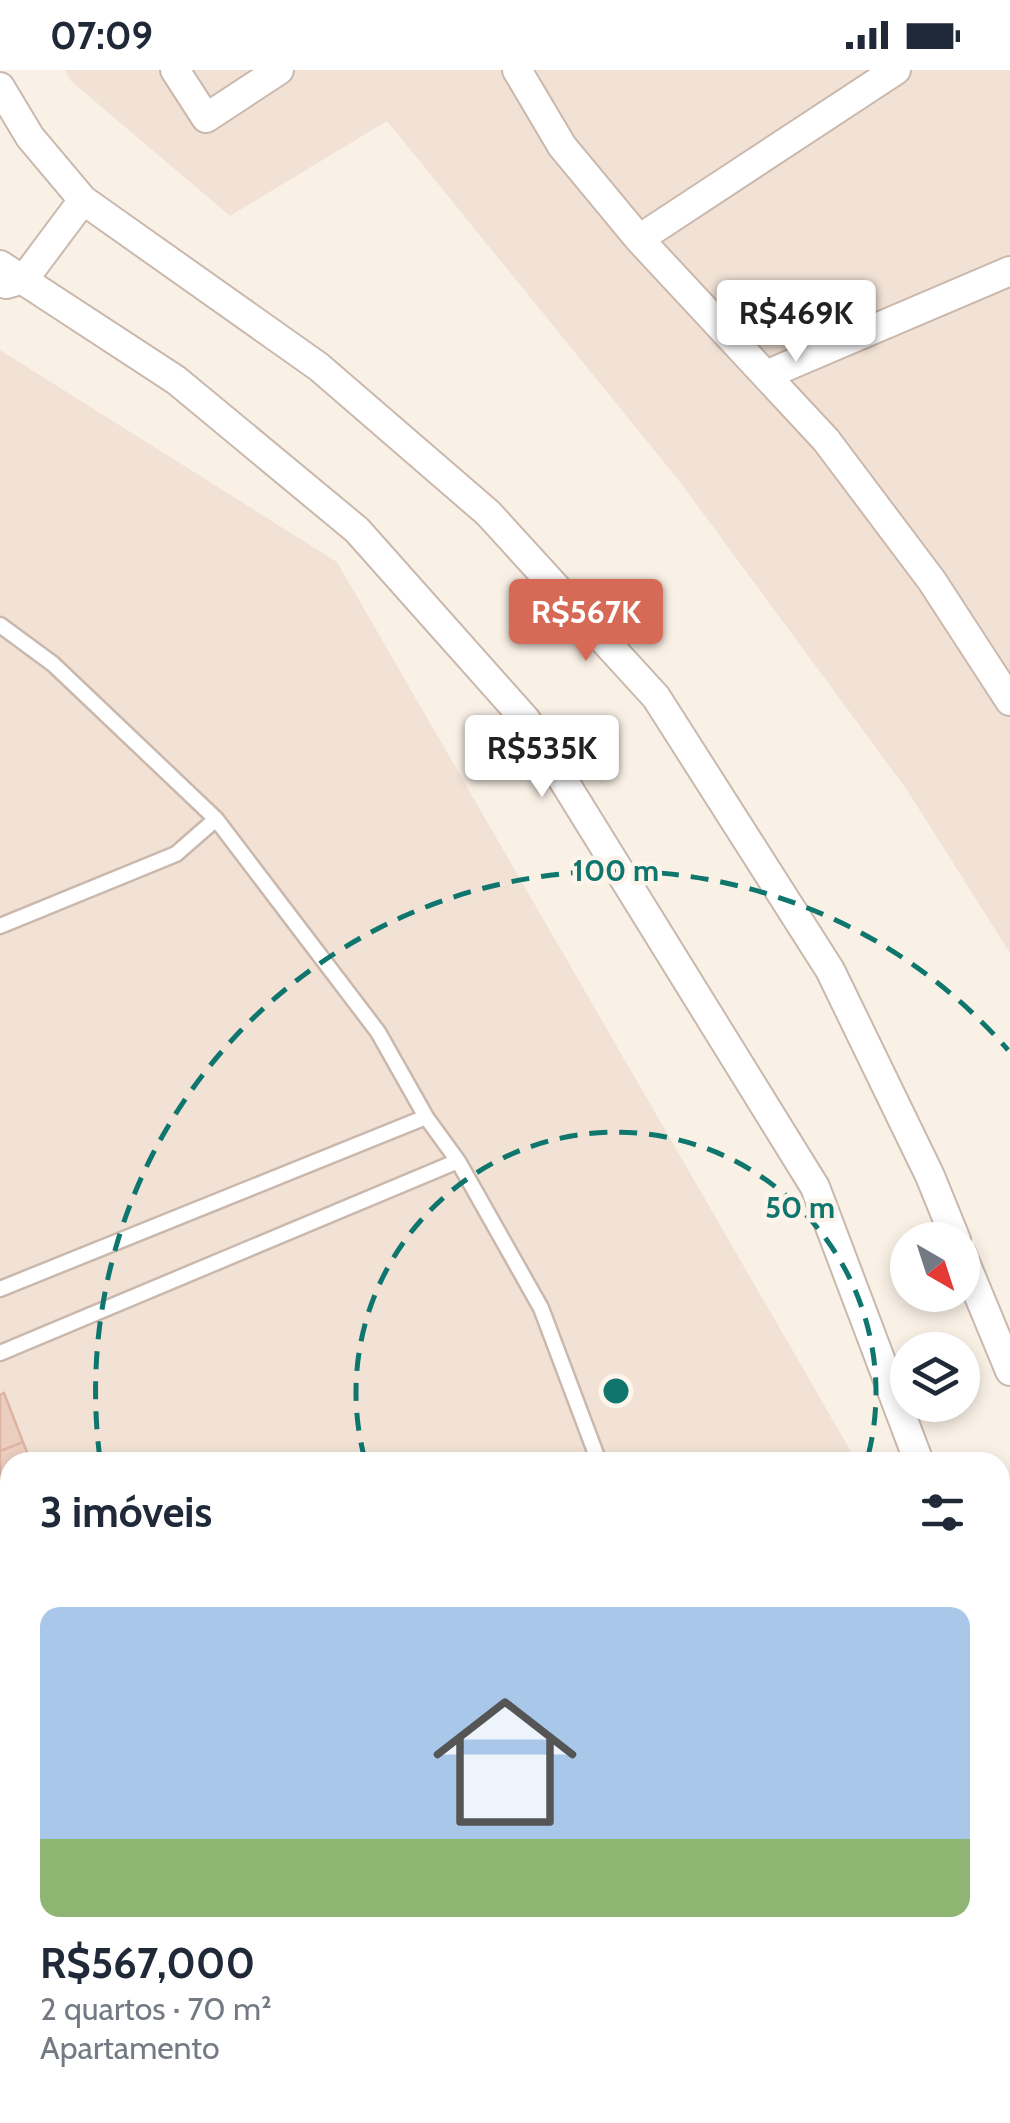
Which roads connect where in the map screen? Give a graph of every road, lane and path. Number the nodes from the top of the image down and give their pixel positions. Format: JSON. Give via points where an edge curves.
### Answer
{"nodes":[{"id":1,"x":175,"y":70,"type":"edge"},
{"id":2,"x":280,"y":70,"type":"edge"},
{"id":3,"x":518,"y":70,"type":"edge"},
{"id":4,"x":896,"y":70,"type":"edge"},
{"id":5,"x":0,"y":87,"type":"edge"},
{"id":6,"x":82,"y":200,"type":"junction"},
{"id":7,"x":639,"y":239,"type":"junction"},
{"id":8,"x":1010,"y":271,"type":"edge"},
{"id":9,"x":8,"y":277,"type":"edge"},
{"id":10,"x":766,"y":375,"type":"junction"},
{"id":11,"x":0,"y":625,"type":"edge"},
{"id":12,"x":1000,"y":665,"type":"edge"},
{"id":13,"x":1010,"y":702,"type":"edge"},
{"id":14,"x":216,"y":819,"type":"junction"},
{"id":15,"x":0,"y":926,"type":"edge"},
{"id":16,"x":426,"y":1117,"type":"junction"},
{"id":17,"x":458,"y":1161,"type":"junction"},
{"id":18,"x":949,"y":1222,"type":"edge"},
{"id":19,"x":0,"y":1289,"type":"edge"},
{"id":20,"x":980,"y":1298,"type":"edge"},
{"id":21,"x":0,"y":1353,"type":"edge"},
{"id":22,"x":1010,"y":1371,"type":"edge"},
{"id":23,"x":595,"y":1452,"type":"edge"},
{"id":24,"x":914,"y":1452,"type":"edge"}],
"edges":[{"from":1,"to":2,"type":"street","via":[[206,118]]},
{"from":3,"to":7,"type":"street","via":[[562,146]]},
{"from":4,"to":7,"type":"street"},
{"from":5,"to":6,"type":"street","via":[[30,137]]},
{"from":6,"to":9,"type":"street"},
{"from":6,"to":18,"type":"street","via":[[334,379],[488,513],[656,698],[830,970]]},
{"from":7,"to":10,"type":"street"},
{"from":8,"to":10,"type":"street"},
{"from":9,"to":24,"type":"street","via":[[176,380],[356,530],[526,720],[815,1187]]},
{"from":10,"to":12,"type":"street","via":[[826,440]]},
{"from":11,"to":14,"type":"lane","via":[[53,664]]},
{"from":12,"to":13,"type":"street"},
{"from":14,"to":15,"type":"lane","via":[[176,854]]},
{"from":14,"to":16,"type":"lane","via":[[378,1032]]},
{"from":16,"to":17,"type":"lane"},
{"from":16,"to":19,"type":"lane"},
{"from":17,"to":21,"type":"lane"},
{"from":17,"to":23,"type":"lane","via":[[541,1308]]},
{"from":20,"to":22,"type":"street"}]}
